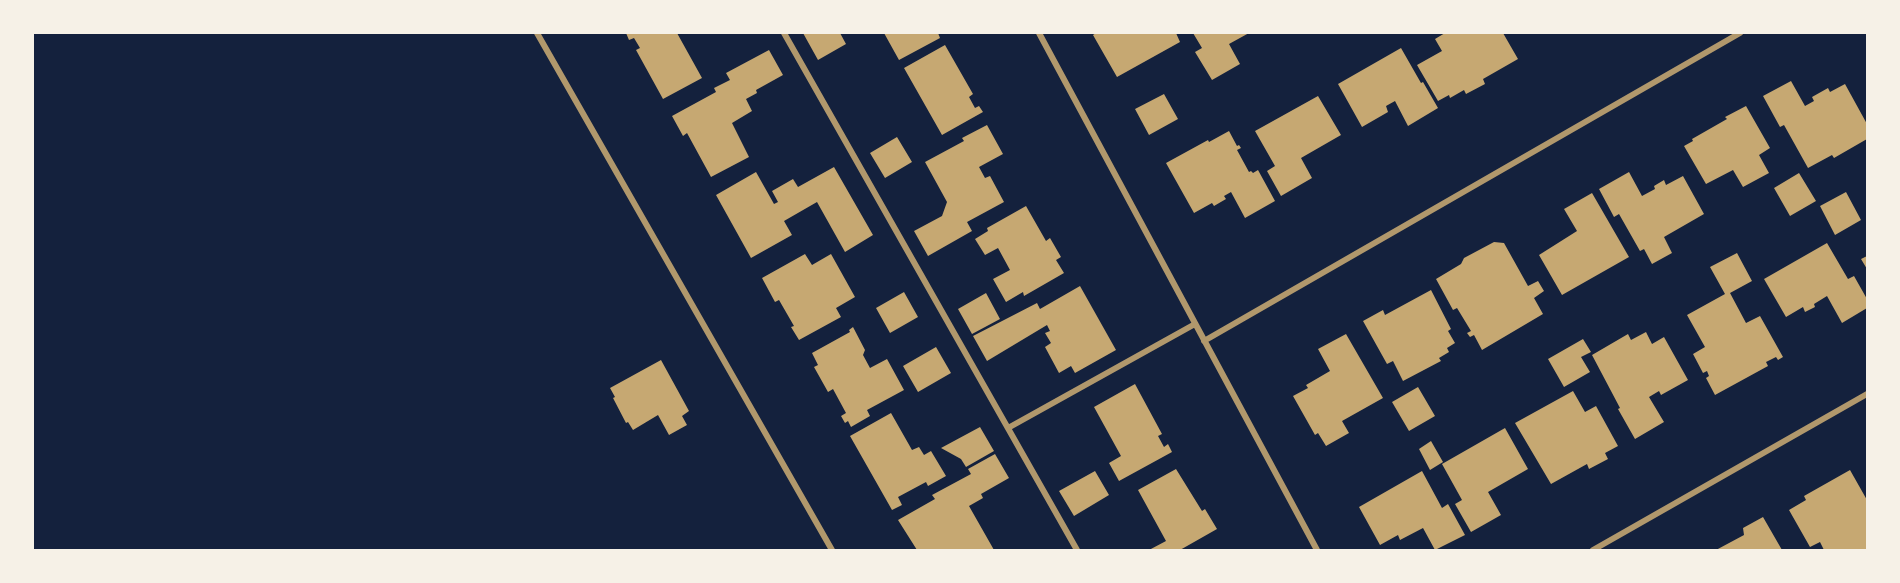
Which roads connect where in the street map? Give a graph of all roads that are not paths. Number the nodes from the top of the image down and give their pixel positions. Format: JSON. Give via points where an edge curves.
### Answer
{"nodes":[{"id":1,"x":537,"y":33,"type":"edge"},
{"id":2,"x":784,"y":33,"type":"edge"},
{"id":3,"x":1039,"y":33,"type":"edge"},
{"id":4,"x":1740,"y":33,"type":"edge"},
{"id":5,"x":1195,"y":324,"type":"junction"},
{"id":6,"x":1204,"y":340,"type":"junction"},
{"id":7,"x":1867,"y":394,"type":"edge"},
{"id":8,"x":1008,"y":428,"type":"junction"},
{"id":9,"x":832,"y":550,"type":"edge"},
{"id":10,"x":1077,"y":550,"type":"edge"},
{"id":11,"x":1317,"y":550,"type":"edge"},
{"id":12,"x":1593,"y":550,"type":"edge"}],
"edges":[{"from":1,"to":9,"type":"street"},
{"from":2,"to":8,"type":"street"},
{"from":3,"to":5,"type":"street"},
{"from":4,"to":6,"type":"street"},
{"from":5,"to":6,"type":"street"},
{"from":5,"to":8,"type":"street"},
{"from":6,"to":11,"type":"street"},
{"from":7,"to":12,"type":"street"},
{"from":8,"to":10,"type":"street"}]}
